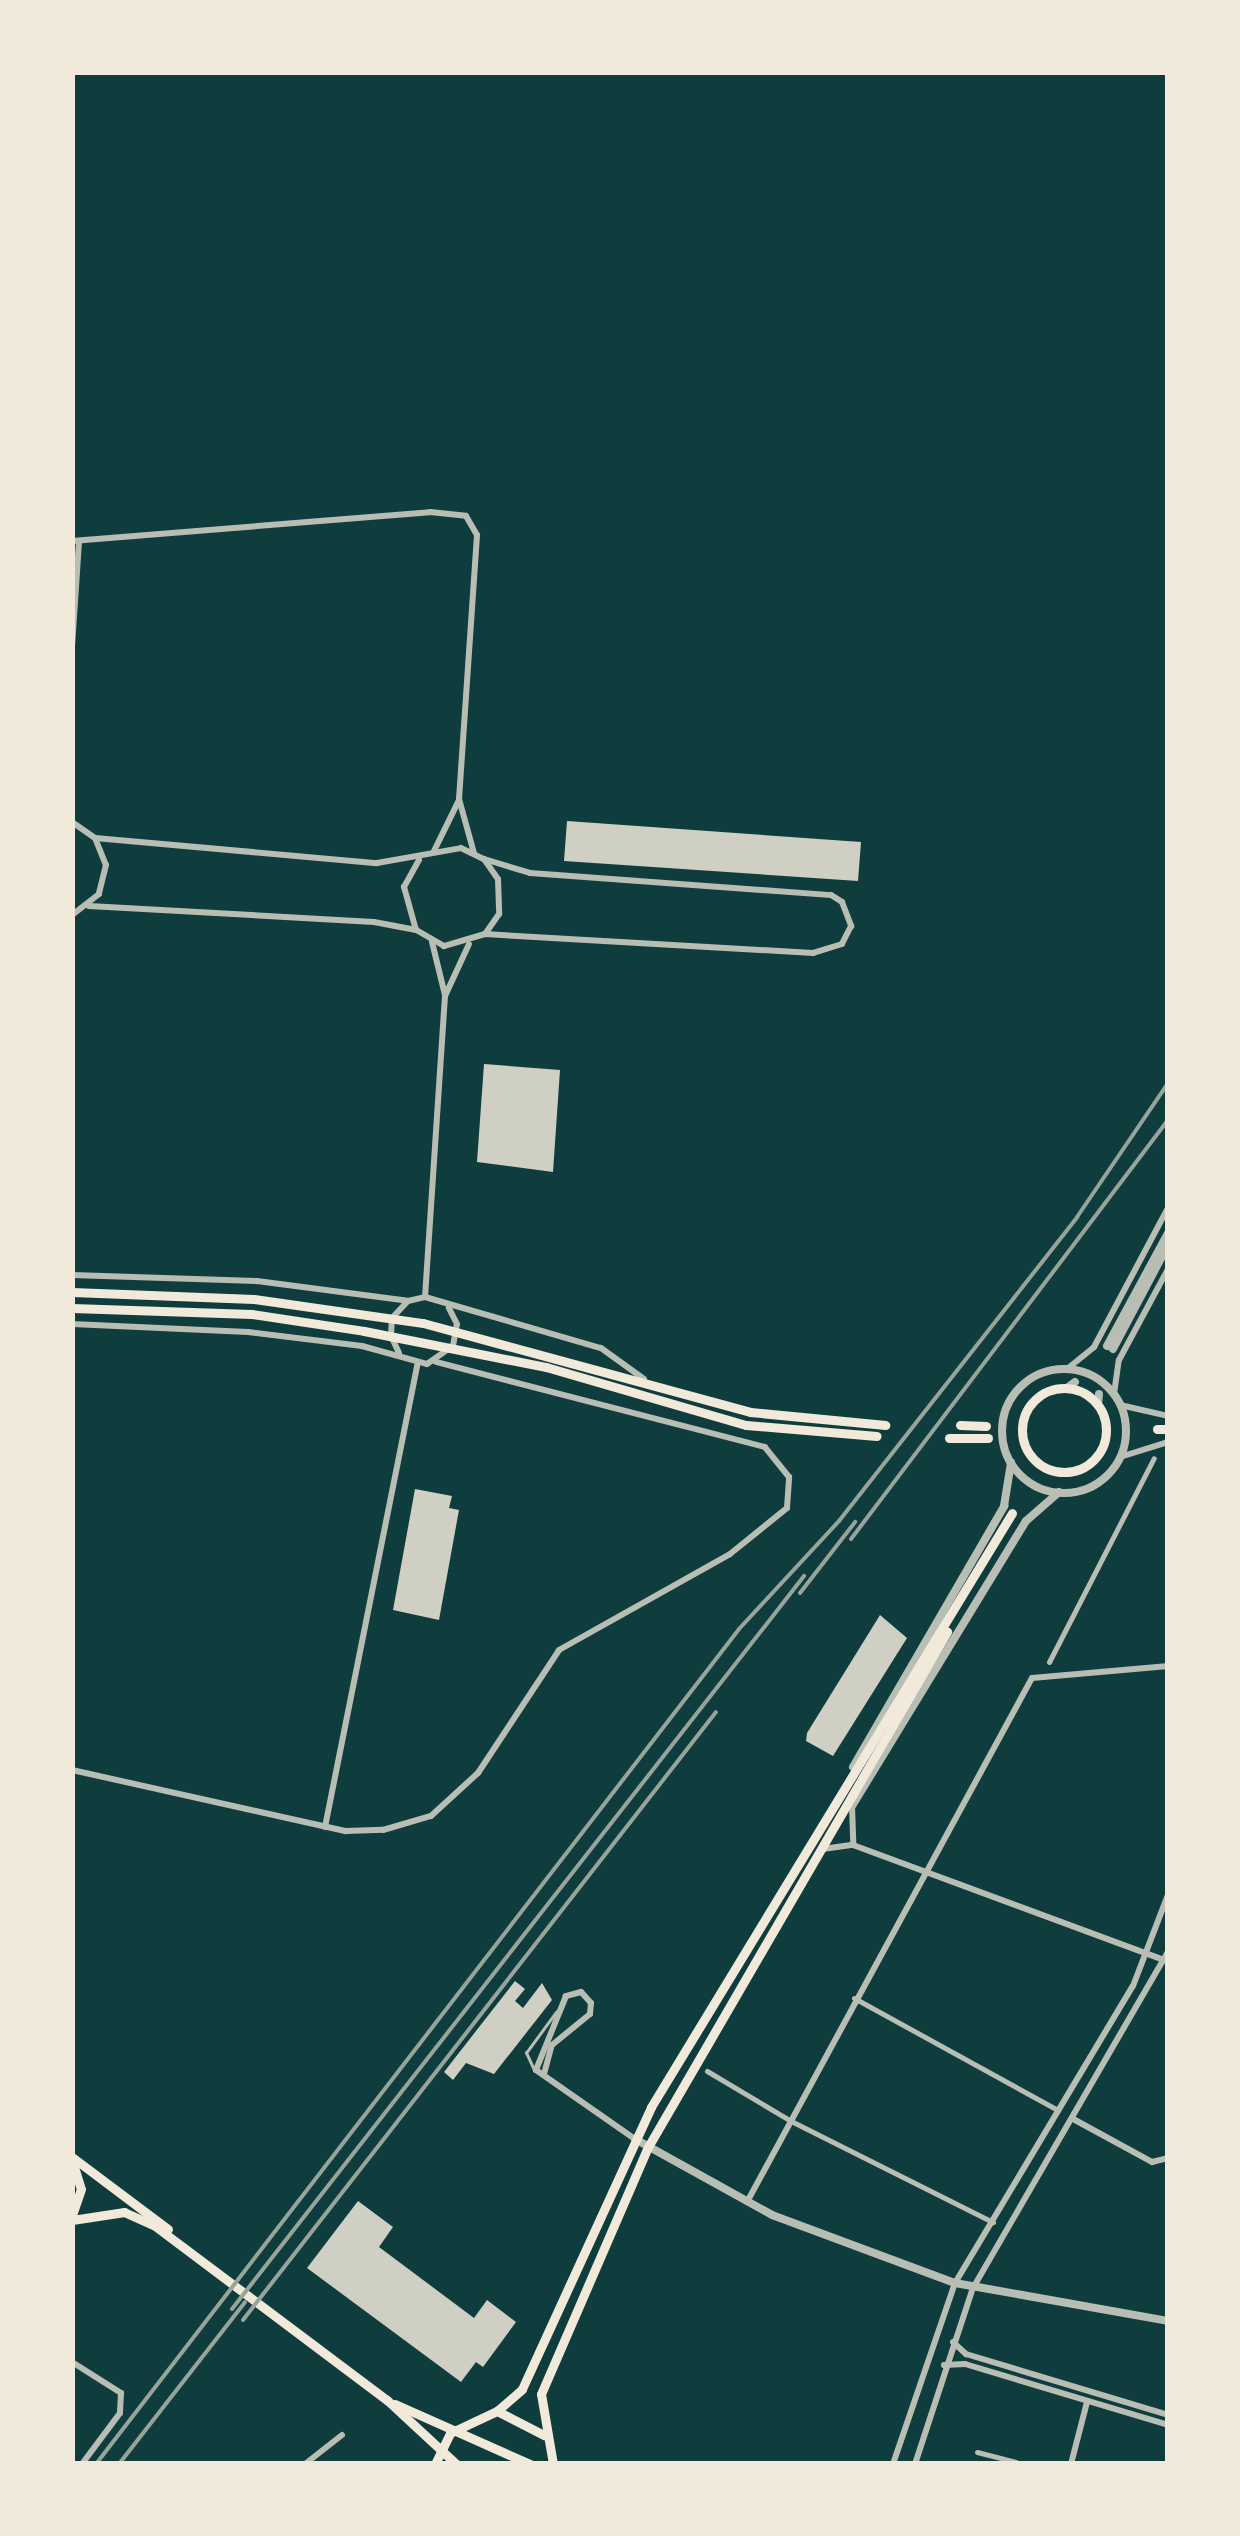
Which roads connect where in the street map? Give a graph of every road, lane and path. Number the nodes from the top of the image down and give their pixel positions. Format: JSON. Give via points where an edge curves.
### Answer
{"nodes":[{"id":1,"x":76,"y":541,"type":"edge"},
{"id":2,"x":72,"y":647,"type":"edge"},
{"id":3,"x":459,"y":798,"type":"junction"},
{"id":4,"x":72,"y":822,"type":"edge"},
{"id":5,"x":95,"y":838,"type":"junction"},
{"id":6,"x":434,"y":851,"type":"junction"},
{"id":7,"x":474,"y":852,"type":"junction"},
{"id":8,"x":484,"y":859,"type":"junction"},
{"id":9,"x":419,"y":860,"type":"junction"},
{"id":10,"x":89,"y":906,"type":"junction"},
{"id":11,"x":72,"y":915,"type":"edge"},
{"id":12,"x":416,"y":930,"type":"junction"},
{"id":13,"x":485,"y":934,"type":"junction"},
{"id":14,"x":432,"y":942,"type":"junction"},
{"id":15,"x":469,"y":944,"type":"junction"},
{"id":16,"x":445,"y":996,"type":"junction"},
{"id":17,"x":1168,"y":1208,"type":"edge"},
{"id":18,"x":1168,"y":1233,"type":"edge"},
{"id":19,"x":1168,"y":1245,"type":"edge"},
{"id":20,"x":1168,"y":1269,"type":"edge"},
{"id":21,"x":72,"y":1275,"type":"edge"},
{"id":22,"x":72,"y":1292,"type":"edge"},
{"id":23,"x":425,"y":1297,"type":"junction"},
{"id":24,"x":408,"y":1301,"type":"junction"},
{"id":25,"x":72,"y":1308,"type":"edge"},
{"id":26,"x":449,"y":1308,"type":"junction"},
{"id":27,"x":392,"y":1318,"type":"junction"},
{"id":28,"x":72,"y":1324,"type":"edge"},
{"id":29,"x":457,"y":1330,"type":"junction"},
{"id":30,"x":390,"y":1336,"type":"junction"},
{"id":31,"x":454,"y":1346,"type":"junction"},
{"id":32,"x":400,"y":1354,"type":"junction"},
{"id":33,"x":436,"y":1362,"type":"junction"},
{"id":34,"x":418,"y":1364,"type":"junction"},
{"id":35,"x":1067,"y":1369,"type":"junction"},
{"id":36,"x":644,"y":1379,"type":"junction"},
{"id":37,"x":1114,"y":1394,"type":"junction"},
{"id":38,"x":1099,"y":1403,"type":"junction"},
{"id":39,"x":1120,"y":1405,"type":"junction"},
{"id":40,"x":1024,"y":1416,"type":"junction"},
{"id":41,"x":1113,"y":1416,"type":"dead end"},
{"id":42,"x":1168,"y":1416,"type":"edge"},
{"id":43,"x":1011,"y":1422,"type":"dead end"},
{"id":44,"x":885,"y":1424,"type":"dead end"},
{"id":45,"x":960,"y":1425,"type":"dead end"},
{"id":46,"x":986,"y":1426,"type":"dead end"},
{"id":47,"x":877,"y":1436,"type":"dead end"},
{"id":48,"x":949,"y":1438,"type":"dead end"},
{"id":49,"x":988,"y":1438,"type":"dead end"},
{"id":50,"x":1010,"y":1438,"type":"dead end"},
{"id":51,"x":1114,"y":1438,"type":"dead end"},
{"id":52,"x":1024,"y":1442,"type":"junction"},
{"id":53,"x":1168,"y":1442,"type":"edge"},
{"id":54,"x":1103,"y":1447,"type":"junction"},
{"id":55,"x":1029,"y":1454,"type":"junction"},
{"id":56,"x":1120,"y":1457,"type":"junction"},
{"id":57,"x":1154,"y":1458,"type":"dead end"},
{"id":58,"x":1011,"y":1464,"type":"junction"},
{"id":59,"x":1027,"y":1468,"type":"dead end"},
{"id":60,"x":1058,"y":1472,"type":"junction"},
{"id":61,"x":1047,"y":1479,"type":"dead end"},
{"id":62,"x":1059,"y":1492,"type":"junction"},
{"id":63,"x":1050,"y":1662,"type":"dead end"},
{"id":64,"x":1168,"y":1666,"type":"edge"},
{"id":65,"x":72,"y":1770,"type":"edge"},
{"id":66,"x":849,"y":1776,"type":"junction"},
{"id":67,"x":852,"y":1806,"type":"junction"},
{"id":68,"x":325,"y":1828,"type":"junction"},
{"id":69,"x":853,"y":1845,"type":"junction"},
{"id":70,"x":822,"y":1849,"type":"junction"},
{"id":71,"x":924,"y":1872,"type":"junction"},
{"id":72,"x":1168,"y":1895,"type":"edge"},
{"id":73,"x":1168,"y":1951,"type":"edge"},
{"id":74,"x":1147,"y":1954,"type":"junction"},
{"id":75,"x":1166,"y":1961,"type":"edge"},
{"id":76,"x":854,"y":1998,"type":"junction"},
{"id":77,"x":707,"y":2070,"type":"dead end"},
{"id":78,"x":544,"y":2074,"type":"junction"},
{"id":79,"x":1061,"y":2112,"type":"junction"},
{"id":80,"x":1076,"y":2120,"type":"junction"},
{"id":81,"x":791,"y":2121,"type":"junction"},
{"id":82,"x":635,"y":2139,"type":"junction"},
{"id":83,"x":648,"y":2148,"type":"junction"},
{"id":84,"x":1168,"y":2158,"type":"edge"},
{"id":85,"x":72,"y":2159,"type":"edge"},
{"id":86,"x":747,"y":2203,"type":"junction"},
{"id":87,"x":72,"y":2218,"type":"edge"},
{"id":88,"x":993,"y":2222,"type":"junction"},
{"id":89,"x":185,"y":2245,"type":"junction"},
{"id":90,"x":955,"y":2283,"type":"junction"},
{"id":91,"x":974,"y":2288,"type":"junction"},
{"id":92,"x":1168,"y":2321,"type":"edge"},
{"id":93,"x":952,"y":2342,"type":"junction"},
{"id":94,"x":72,"y":2362,"type":"edge"},
{"id":95,"x":944,"y":2365,"type":"junction"},
{"id":96,"x":1018,"y":2376,"type":"junction"},
{"id":97,"x":1091,"y":2392,"type":"junction"},
{"id":98,"x":387,"y":2400,"type":"junction"},
{"id":99,"x":1088,"y":2402,"type":"junction"},
{"id":100,"x":497,"y":2411,"type":"junction"},
{"id":101,"x":1168,"y":2415,"type":"edge"},
{"id":102,"x":1168,"y":2424,"type":"edge"},
{"id":103,"x":450,"y":2432,"type":"junction"},
{"id":104,"x":342,"y":2435,"type":"dead end"},
{"id":105,"x":546,"y":2437,"type":"junction"},
{"id":106,"x":440,"y":2451,"type":"junction"},
{"id":107,"x":977,"y":2452,"type":"dead end"},
{"id":108,"x":1016,"y":2462,"type":"edge"},
{"id":109,"x":82,"y":2464,"type":"edge"},
{"id":110,"x":305,"y":2464,"type":"edge"},
{"id":111,"x":434,"y":2464,"type":"edge"},
{"id":112,"x":456,"y":2464,"type":"edge"},
{"id":113,"x":530,"y":2464,"type":"edge"},
{"id":114,"x":553,"y":2464,"type":"edge"},
{"id":115,"x":893,"y":2464,"type":"edge"},
{"id":116,"x":916,"y":2464,"type":"edge"},
{"id":117,"x":1070,"y":2464,"type":"edge"}],
"edges":[{"from":1,"to":2,"type":"street"},
{"from":1,"to":3,"type":"street","via":[[430,512],[466,516],[477,535]]},
{"from":3,"to":6,"type":"street"},
{"from":3,"to":7,"type":"street"},
{"from":4,"to":5,"type":"street"},
{"from":5,"to":9,"type":"street","via":[[377,863]]},
{"from":5,"to":10,"type":"street","via":[[104,880]]},
{"from":6,"to":7,"type":"street"},
{"from":6,"to":9,"type":"street"},
{"from":7,"to":8,"type":"street"},
{"from":8,"to":13,"type":"street","via":[[498,879],[502,902]]},
{"from":8,"to":13,"type":"street","via":[[530,873],[831,894],[852,926],[842,944],[813,953]]},
{"from":9,"to":12,"type":"street","via":[[404,887]]},
{"from":10,"to":11,"type":"street"},
{"from":10,"to":12,"type":"street"},
{"from":12,"to":14,"type":"street"},
{"from":13,"to":15,"type":"street"},
{"from":14,"to":15,"type":"street"},
{"from":14,"to":16,"type":"street"},
{"from":15,"to":16,"type":"street"},
{"from":16,"to":23,"type":"street"},
{"from":17,"to":35,"type":"street","via":[[1094,1346]]},
{"from":18,"to":19,"type":"street","via":[[1110,1348]]},
{"from":20,"to":37,"type":"street","via":[[1119,1360]]},
{"from":21,"to":24,"type":"street","via":[[257,1281]]},
{"from":22,"to":27,"type":"main road","via":[[254,1299]]},
{"from":23,"to":24,"type":"street"},
{"from":23,"to":26,"type":"street"},
{"from":24,"to":27,"type":"street"},
{"from":25,"to":30,"type":"main road","via":[[252,1314]]},
{"from":26,"to":29,"type":"street"},
{"from":26,"to":36,"type":"street","via":[[601,1348]]},
{"from":27,"to":29,"type":"main road"},
{"from":27,"to":30,"type":"street"},
{"from":28,"to":32,"type":"street","via":[[248,1332]]},
{"from":29,"to":31,"type":"street"},
{"from":29,"to":36,"type":"main road"},
{"from":30,"to":31,"type":"main road"},
{"from":30,"to":32,"type":"street"},
{"from":31,"to":33,"type":"street"},
{"from":31,"to":47,"type":"main road","via":[[746,1425]]},
{"from":32,"to":34,"type":"street"},
{"from":33,"to":34,"type":"street"},
{"from":33,"to":68,"type":"street","via":[[765,1447],[784,1465],[791,1492],[776,1521],[559,1650],[478,1773],[432,1816],[383,1830]]},
{"from":34,"to":68,"type":"street"},
{"from":35,"to":37,"type":"street","via":[[1090,1375]]},
{"from":35,"to":58,"type":"street","via":[[1039,1374],[1012,1396],[1002,1434]]},
{"from":36,"to":44,"type":"main road","via":[[750,1412]]},
{"from":37,"to":39,"type":"street"},
{"from":38,"to":40,"type":"main road","via":[[1071,1385],[1041,1395]]},
{"from":38,"to":41,"type":"main road"},
{"from":38,"to":54,"type":"main road"},
{"from":39,"to":42,"type":"street"},
{"from":39,"to":56,"type":"street","via":[[1126,1430]]},
{"from":40,"to":43,"type":"main road"},
{"from":40,"to":52,"type":"main road"},
{"from":45,"to":46,"type":"main road"},
{"from":48,"to":49,"type":"main road"},
{"from":50,"to":52,"type":"main road"},
{"from":51,"to":54,"type":"main road"},
{"from":52,"to":55,"type":"main road"},
{"from":53,"to":56,"type":"street"},
{"from":54,"to":60,"type":"main road","via":[[1085,1466]]},
{"from":55,"to":59,"type":"main road"},
{"from":55,"to":60,"type":"main road"},
{"from":56,"to":62,"type":"street","via":[[1093,1485]]},
{"from":57,"to":63,"type":"street"},
{"from":58,"to":62,"type":"street","via":[[1032,1484]]},
{"from":58,"to":66,"type":"street","via":[[1004,1506]]},
{"from":60,"to":61,"type":"main road"},
{"from":62,"to":67,"type":"street","via":[[1026,1521]]},
{"from":64,"to":71,"type":"street","via":[[1032,1678]]},
{"from":65,"to":68,"type":"street"},
{"from":66,"to":67,"type":"main road","via":[[1014,1515]]},
{"from":66,"to":82,"type":"main road"},
{"from":67,"to":69,"type":"street"},
{"from":67,"to":70,"type":"main road"},
{"from":69,"to":70,"type":"street"},
{"from":69,"to":71,"type":"street"},
{"from":70,"to":83,"type":"main road"},
{"from":71,"to":74,"type":"street"},
{"from":71,"to":76,"type":"street"},
{"from":72,"to":74,"type":"street"},
{"from":73,"to":75,"type":"street"},
{"from":74,"to":75,"type":"street"},
{"from":74,"to":79,"type":"street"},
{"from":75,"to":80,"type":"street"},
{"from":76,"to":79,"type":"street"},
{"from":76,"to":81,"type":"street"},
{"from":77,"to":81,"type":"street"},
{"from":78,"to":78,"type":"street","via":[[552,2045],[592,2010],[581,1992],[562,2004],[536,2070]]},
{"from":78,"to":82,"type":"street"},
{"from":79,"to":88,"type":"street"},
{"from":80,"to":84,"type":"street","via":[[1152,2162]]},
{"from":80,"to":91,"type":"street"},
{"from":81,"to":86,"type":"street"},
{"from":81,"to":88,"type":"street"},
{"from":82,"to":83,"type":"street"},
{"from":82,"to":100,"type":"main road","via":[[531,2373]]},
{"from":83,"to":86,"type":"street"},
{"from":83,"to":105,"type":"main road","via":[[541,2394]]},
{"from":85,"to":87,"type":"main road","via":[[81,2189]]},
{"from":85,"to":89,"type":"main road"},
{"from":86,"to":90,"type":"street"},
{"from":87,"to":89,"type":"main road","via":[[124,2212]]},
{"from":88,"to":90,"type":"street"},
{"from":89,"to":98,"type":"main road"},
{"from":90,"to":91,"type":"street"},
{"from":90,"to":115,"type":"street"},
{"from":91,"to":92,"type":"street"},
{"from":91,"to":93,"type":"street"},
{"from":93,"to":95,"type":"street"},
{"from":93,"to":96,"type":"street"},
{"from":94,"to":109,"type":"street","via":[[121,2393],[120,2414]]},
{"from":95,"to":96,"type":"street"},
{"from":95,"to":116,"type":"street"},
{"from":96,"to":97,"type":"street"},
{"from":96,"to":99,"type":"street"},
{"from":97,"to":99,"type":"street"},
{"from":97,"to":101,"type":"street"},
{"from":98,"to":103,"type":"main road"},
{"from":98,"to":106,"type":"main road"},
{"from":99,"to":102,"type":"street"},
{"from":99,"to":117,"type":"street"},
{"from":100,"to":103,"type":"main road"},
{"from":100,"to":105,"type":"main road"},
{"from":103,"to":106,"type":"main road"},
{"from":103,"to":113,"type":"main road"},
{"from":104,"to":110,"type":"street"},
{"from":105,"to":114,"type":"main road"},
{"from":106,"to":111,"type":"main road"},
{"from":106,"to":112,"type":"main road"},
{"from":107,"to":108,"type":"street"}]}
